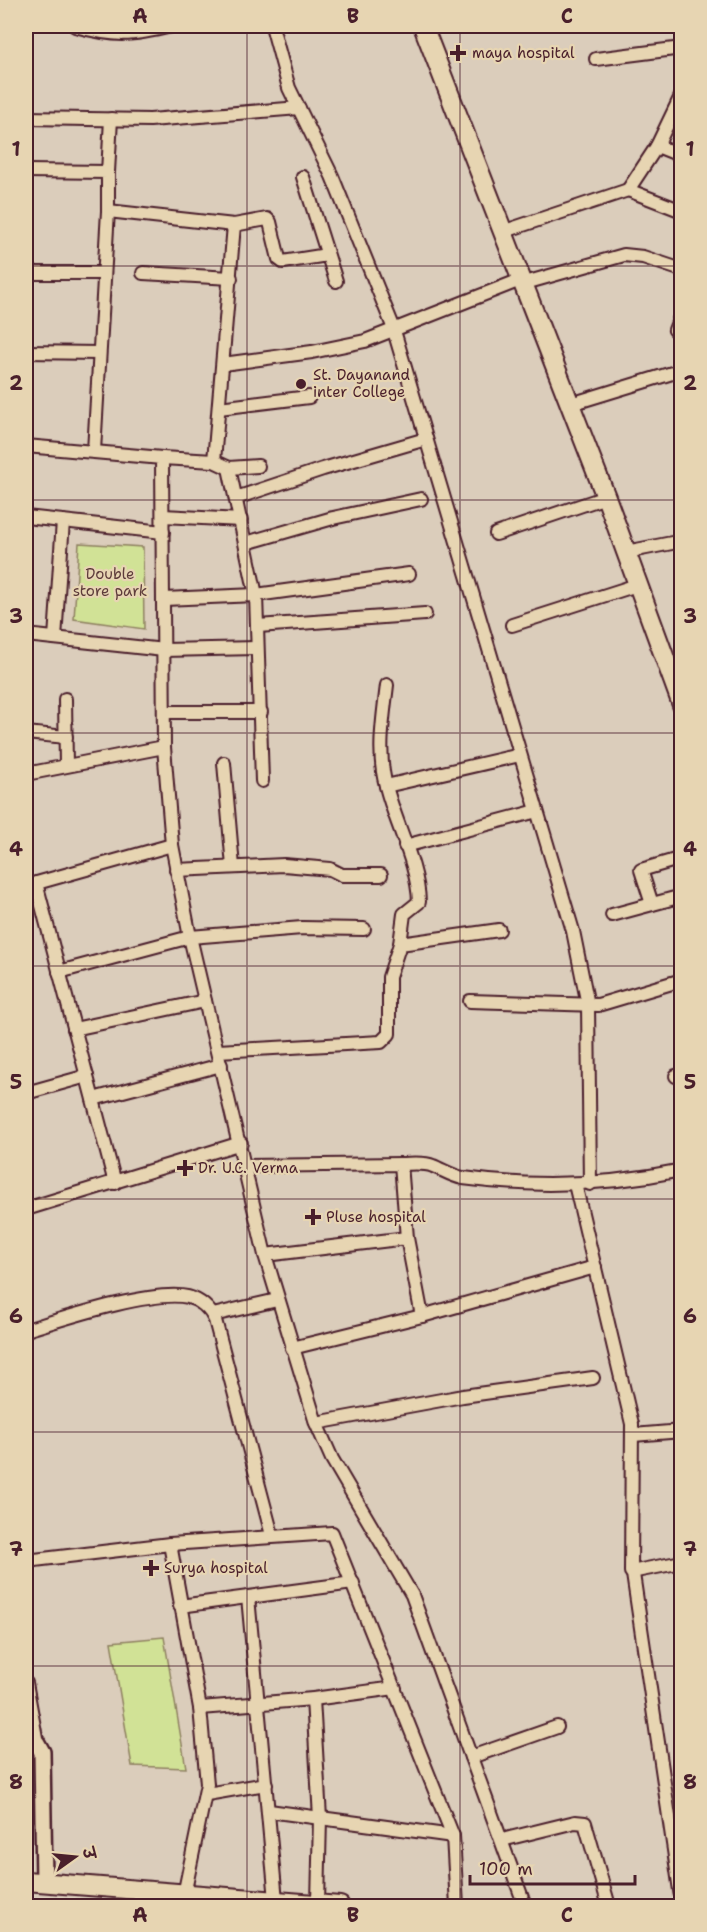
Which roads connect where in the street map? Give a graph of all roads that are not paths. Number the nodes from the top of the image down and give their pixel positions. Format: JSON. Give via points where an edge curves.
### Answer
{"nodes":[{"id":1,"x":75,"y":26,"type":"edge"},
{"id":2,"x":172,"y":26,"type":"edge"},
{"id":3,"x":272,"y":26,"type":"edge"},
{"id":4,"x":423,"y":26,"type":"edge"},
{"id":5,"x":681,"y":48,"type":"edge"},
{"id":6,"x":596,"y":59,"type":"dead end"},
{"id":7,"x":681,"y":96,"type":"edge"},
{"id":8,"x":299,"y":108,"type":"junction"},
{"id":9,"x":26,"y":118,"type":"edge"},
{"id":10,"x":111,"y":119,"type":"junction"},
{"id":11,"x":657,"y":146,"type":"junction"},
{"id":12,"x":681,"y":156,"type":"edge"},
{"id":13,"x":26,"y":171,"type":"edge"},
{"id":14,"x":108,"y":172,"type":"junction"},
{"id":15,"x":303,"y":177,"type":"dead end"},
{"id":16,"x":628,"y":190,"type":"junction"},
{"id":17,"x":108,"y":211,"type":"junction"},
{"id":18,"x":681,"y":211,"type":"edge"},
{"id":19,"x":234,"y":225,"type":"junction"},
{"id":20,"x":505,"y":231,"type":"junction"},
{"id":21,"x":327,"y":255,"type":"junction"},
{"id":22,"x":681,"y":270,"type":"edge"},
{"id":23,"x":26,"y":273,"type":"edge"},
{"id":24,"x":104,"y":273,"type":"junction"},
{"id":25,"x":143,"y":273,"type":"dead end"},
{"id":26,"x":231,"y":279,"type":"junction"},
{"id":27,"x":336,"y":281,"type":"dead end"},
{"id":28,"x":524,"y":281,"type":"junction"},
{"id":29,"x":681,"y":312,"type":"edge"},
{"id":30,"x":393,"y":328,"type":"junction"},
{"id":31,"x":681,"y":334,"type":"edge"},
{"id":32,"x":26,"y":352,"type":"edge"},
{"id":33,"x":99,"y":353,"type":"junction"},
{"id":34,"x":223,"y":364,"type":"junction"},
{"id":35,"x":681,"y":370,"type":"edge"},
{"id":36,"x":309,"y":397,"type":"dead end"},
{"id":37,"x":571,"y":404,"type":"junction"},
{"id":38,"x":219,"y":408,"type":"junction"},
{"id":39,"x":426,"y":439,"type":"junction"},
{"id":40,"x":26,"y":446,"type":"edge"},
{"id":41,"x":94,"y":452,"type":"junction"},
{"id":42,"x":162,"y":458,"type":"junction"},
{"id":43,"x":214,"y":461,"type":"junction"},
{"id":44,"x":258,"y":466,"type":"dead end"},
{"id":45,"x":230,"y":468,"type":"junction"},
{"id":46,"x":606,"y":497,"type":"junction"},
{"id":47,"x":236,"y":498,"type":"junction"},
{"id":48,"x":421,"y":499,"type":"dead end"},
{"id":49,"x":163,"y":516,"type":"junction"},
{"id":50,"x":26,"y":517,"type":"edge"},
{"id":51,"x":241,"y":520,"type":"junction"},
{"id":52,"x":63,"y":521,"type":"junction"},
{"id":53,"x":163,"y":532,"type":"junction"},
{"id":54,"x":495,"y":534,"type":"dead end"},
{"id":55,"x":681,"y":541,"type":"edge"},
{"id":56,"x":246,"y":543,"type":"junction"},
{"id":57,"x":626,"y":552,"type":"junction"},
{"id":58,"x":409,"y":574,"type":"dead end"},
{"id":59,"x":637,"y":585,"type":"junction"},
{"id":60,"x":256,"y":595,"type":"junction"},
{"id":61,"x":164,"y":599,"type":"junction"},
{"id":62,"x":425,"y":614,"type":"dead end"},
{"id":63,"x":512,"y":625,"type":"dead end"},
{"id":64,"x":258,"y":626,"type":"junction"},
{"id":65,"x":26,"y":635,"type":"edge"},
{"id":66,"x":55,"y":638,"type":"junction"},
{"id":67,"x":257,"y":648,"type":"junction"},
{"id":68,"x":164,"y":650,"type":"junction"},
{"id":69,"x":387,"y":686,"type":"dead end"},
{"id":70,"x":65,"y":699,"type":"dead end"},
{"id":71,"x":681,"y":705,"type":"edge"},
{"id":72,"x":165,"y":712,"type":"junction"},
{"id":73,"x":261,"y":712,"type":"junction"},
{"id":74,"x":26,"y":733,"type":"edge"},
{"id":75,"x":66,"y":737,"type":"junction"},
{"id":76,"x":164,"y":747,"type":"junction"},
{"id":77,"x":520,"y":755,"type":"junction"},
{"id":78,"x":224,"y":763,"type":"dead end"},
{"id":79,"x":66,"y":765,"type":"junction"},
{"id":80,"x":26,"y":774,"type":"edge"},
{"id":81,"x":262,"y":781,"type":"dead end"},
{"id":82,"x":386,"y":786,"type":"junction"},
{"id":83,"x":537,"y":811,"type":"junction"},
{"id":84,"x":171,"y":845,"type":"junction"},
{"id":85,"x":405,"y":846,"type":"junction"},
{"id":86,"x":681,"y":858,"type":"edge"},
{"id":87,"x":233,"y":867,"type":"junction"},
{"id":88,"x":176,"y":870,"type":"junction"},
{"id":89,"x":381,"y":875,"type":"dead end"},
{"id":90,"x":31,"y":884,"type":"edge"},
{"id":91,"x":681,"y":896,"type":"edge"},
{"id":92,"x":652,"y":904,"type":"junction"},
{"id":93,"x":612,"y":915,"type":"dead end"},
{"id":94,"x":364,"y":929,"type":"dead end"},
{"id":95,"x":499,"y":930,"type":"dead end"},
{"id":96,"x":190,"y":937,"type":"junction"},
{"id":97,"x":400,"y":944,"type":"junction"},
{"id":98,"x":59,"y":972,"type":"junction"},
{"id":99,"x":681,"y":980,"type":"edge"},
{"id":100,"x":470,"y":1000,"type":"dead end"},
{"id":101,"x":205,"y":1001,"type":"junction"},
{"id":102,"x":581,"y":1005,"type":"junction"},
{"id":103,"x":74,"y":1029,"type":"junction"},
{"id":104,"x":218,"y":1052,"type":"junction"},
{"id":105,"x":221,"y":1065,"type":"junction"},
{"id":106,"x":87,"y":1076,"type":"junction"},
{"id":107,"x":26,"y":1093,"type":"edge"},
{"id":108,"x":93,"y":1100,"type":"junction"},
{"id":109,"x":241,"y":1143,"type":"junction"},
{"id":110,"x":401,"y":1164,"type":"junction"},
{"id":111,"x":245,"y":1166,"type":"junction"},
{"id":112,"x":681,"y":1170,"type":"edge"},
{"id":113,"x":115,"y":1183,"type":"junction"},
{"id":114,"x":575,"y":1184,"type":"junction"},
{"id":115,"x":590,"y":1184,"type":"junction"},
{"id":116,"x":26,"y":1209,"type":"edge"},
{"id":117,"x":407,"y":1238,"type":"junction"},
{"id":118,"x":265,"y":1255,"type":"junction"},
{"id":119,"x":595,"y":1267,"type":"junction"},
{"id":120,"x":277,"y":1300,"type":"junction"},
{"id":121,"x":213,"y":1315,"type":"junction"},
{"id":122,"x":422,"y":1316,"type":"junction"},
{"id":123,"x":26,"y":1330,"type":"edge"},
{"id":124,"x":292,"y":1348,"type":"junction"},
{"id":125,"x":593,"y":1378,"type":"dead end"},
{"id":126,"x":316,"y":1424,"type":"junction"},
{"id":127,"x":681,"y":1431,"type":"edge"},
{"id":128,"x":641,"y":1435,"type":"junction"},
{"id":129,"x":272,"y":1535,"type":"junction"},
{"id":130,"x":170,"y":1544,"type":"junction"},
{"id":131,"x":26,"y":1561,"type":"edge"},
{"id":132,"x":681,"y":1562,"type":"edge"},
{"id":133,"x":638,"y":1573,"type":"junction"},
{"id":134,"x":353,"y":1583,"type":"junction"},
{"id":135,"x":248,"y":1597,"type":"junction"},
{"id":136,"x":180,"y":1606,"type":"junction"},
{"id":137,"x":26,"y":1683,"type":"edge"},
{"id":138,"x":395,"y":1688,"type":"junction"},
{"id":139,"x":313,"y":1699,"type":"junction"},
{"id":140,"x":258,"y":1704,"type":"junction"},
{"id":141,"x":200,"y":1708,"type":"junction"},
{"id":142,"x":557,"y":1726,"type":"dead end"},
{"id":143,"x":31,"y":1742,"type":"edge"},
{"id":144,"x":471,"y":1757,"type":"junction"},
{"id":145,"x":266,"y":1784,"type":"junction"},
{"id":146,"x":207,"y":1794,"type":"junction"},
{"id":147,"x":269,"y":1811,"type":"junction"},
{"id":148,"x":320,"y":1818,"type":"junction"},
{"id":149,"x":453,"y":1836,"type":"junction"},
{"id":150,"x":502,"y":1840,"type":"junction"},
{"id":151,"x":34,"y":1882,"type":"edge"},
{"id":152,"x":184,"y":1895,"type":"junction"},
{"id":153,"x":276,"y":1900,"type":"junction"},
{"id":154,"x":318,"y":1903,"type":"junction"},
{"id":155,"x":681,"y":1904,"type":"edge"},
{"id":156,"x":340,"y":1906,"type":"edge"},
{"id":157,"x":457,"y":1906,"type":"edge"},
{"id":158,"x":525,"y":1906,"type":"edge"},
{"id":159,"x":609,"y":1906,"type":"edge"}],
"edges":[{"from":1,"to":2,"type":"street","via":[[111,35]]},
{"from":3,"to":8,"type":"street","via":[[289,88]]},
{"from":4,"to":20,"type":"main road"},
{"from":5,"to":6,"type":"street"},
{"from":7,"to":11,"type":"street"},
{"from":8,"to":10,"type":"street","via":[[150,120]]},
{"from":8,"to":30,"type":"street","via":[[332,176]]},
{"from":9,"to":10,"type":"street"},
{"from":10,"to":14,"type":"street"},
{"from":11,"to":12,"type":"street"},
{"from":11,"to":16,"type":"street"},
{"from":13,"to":14,"type":"street"},
{"from":14,"to":17,"type":"street"},
{"from":15,"to":21,"type":"street"},
{"from":16,"to":18,"type":"street"},
{"from":16,"to":20,"type":"street"},
{"from":17,"to":19,"type":"street"},
{"from":17,"to":24,"type":"street"},
{"from":19,"to":21,"type":"street","via":[[267,219],[279,259],[286,263]]},
{"from":19,"to":26,"type":"street"},
{"from":20,"to":28,"type":"main road"},
{"from":21,"to":27,"type":"street"},
{"from":22,"to":28,"type":"street","via":[[644,257],[624,255]]},
{"from":23,"to":24,"type":"street"},
{"from":24,"to":33,"type":"street"},
{"from":25,"to":26,"type":"street"},
{"from":26,"to":34,"type":"street"},
{"from":28,"to":30,"type":"street"},
{"from":28,"to":37,"type":"main road"},
{"from":29,"to":31,"type":"street","via":[[675,330]]},
{"from":30,"to":34,"type":"street","via":[[338,348]]},
{"from":30,"to":39,"type":"street"},
{"from":32,"to":33,"type":"street"},
{"from":33,"to":41,"type":"street"},
{"from":34,"to":38,"type":"street"},
{"from":35,"to":37,"type":"street"},
{"from":36,"to":38,"type":"street"},
{"from":37,"to":46,"type":"main road"},
{"from":38,"to":43,"type":"street"},
{"from":39,"to":47,"type":"street"},
{"from":39,"to":77,"type":"street"},
{"from":40,"to":41,"type":"street"},
{"from":41,"to":42,"type":"street"},
{"from":42,"to":43,"type":"street"},
{"from":42,"to":49,"type":"street"},
{"from":43,"to":45,"type":"street"},
{"from":44,"to":45,"type":"street"},
{"from":45,"to":47,"type":"street"},
{"from":46,"to":54,"type":"street"},
{"from":46,"to":57,"type":"main road"},
{"from":47,"to":51,"type":"street"},
{"from":48,"to":56,"type":"street","via":[[333,518]]},
{"from":49,"to":51,"type":"street"},
{"from":49,"to":53,"type":"street"},
{"from":50,"to":52,"type":"street"},
{"from":51,"to":56,"type":"street"},
{"from":52,"to":53,"type":"street"},
{"from":52,"to":66,"type":"street"},
{"from":53,"to":61,"type":"street"},
{"from":55,"to":57,"type":"street"},
{"from":56,"to":60,"type":"street"},
{"from":57,"to":59,"type":"main road"},
{"from":58,"to":60,"type":"street"},
{"from":59,"to":63,"type":"street"},
{"from":59,"to":71,"type":"main road"},
{"from":60,"to":61,"type":"street"},
{"from":60,"to":64,"type":"street"},
{"from":61,"to":68,"type":"street"},
{"from":62,"to":64,"type":"street"},
{"from":64,"to":67,"type":"street"},
{"from":65,"to":66,"type":"street"},
{"from":66,"to":68,"type":"street"},
{"from":67,"to":68,"type":"street"},
{"from":67,"to":73,"type":"street"},
{"from":68,"to":72,"type":"street"},
{"from":69,"to":82,"type":"street","via":[[380,754]]},
{"from":70,"to":75,"type":"street"},
{"from":72,"to":73,"type":"street"},
{"from":72,"to":76,"type":"street"},
{"from":73,"to":81,"type":"street"},
{"from":74,"to":75,"type":"street"},
{"from":75,"to":79,"type":"street"},
{"from":76,"to":79,"type":"street"},
{"from":76,"to":84,"type":"street"},
{"from":77,"to":82,"type":"street"},
{"from":77,"to":83,"type":"street"},
{"from":78,"to":87,"type":"street"},
{"from":79,"to":80,"type":"street"},
{"from":82,"to":85,"type":"street"},
{"from":83,"to":85,"type":"street"},
{"from":83,"to":102,"type":"street","via":[[573,931]]},
{"from":84,"to":88,"type":"street"},
{"from":84,"to":90,"type":"street"},
{"from":85,"to":97,"type":"street","via":[[419,902],[404,914]]},
{"from":86,"to":92,"type":"street","via":[[642,870]]},
{"from":87,"to":88,"type":"street"},
{"from":87,"to":89,"type":"street","via":[[284,866],[330,869],[342,875]]},
{"from":88,"to":96,"type":"street"},
{"from":90,"to":98,"type":"street"},
{"from":91,"to":92,"type":"street"},
{"from":92,"to":93,"type":"street"},
{"from":94,"to":96,"type":"street","via":[[302,928]]},
{"from":95,"to":97,"type":"street"},
{"from":96,"to":98,"type":"street"},
{"from":96,"to":101,"type":"street"},
{"from":97,"to":104,"type":"street","via":[[389,977],[386,1040]]},
{"from":98,"to":103,"type":"street"},
{"from":99,"to":102,"type":"street"},
{"from":100,"to":102,"type":"street"},
{"from":101,"to":103,"type":"street"},
{"from":101,"to":104,"type":"street"},
{"from":102,"to":115,"type":"street"},
{"from":103,"to":106,"type":"street"},
{"from":104,"to":105,"type":"street"},
{"from":105,"to":108,"type":"street"},
{"from":105,"to":109,"type":"street"},
{"from":106,"to":107,"type":"street"},
{"from":106,"to":108,"type":"street"},
{"from":108,"to":113,"type":"street"},
{"from":109,"to":111,"type":"street"},
{"from":109,"to":113,"type":"street"},
{"from":110,"to":111,"type":"street"},
{"from":110,"to":114,"type":"street","via":[[427,1164],[461,1178]]},
{"from":110,"to":117,"type":"street"},
{"from":111,"to":118,"type":"street"},
{"from":112,"to":115,"type":"street"},
{"from":113,"to":116,"type":"street"},
{"from":114,"to":115,"type":"street"},
{"from":114,"to":119,"type":"street"},
{"from":117,"to":118,"type":"street"},
{"from":117,"to":122,"type":"street"},
{"from":118,"to":120,"type":"street"},
{"from":119,"to":122,"type":"street"},
{"from":119,"to":128,"type":"street"},
{"from":120,"to":121,"type":"street"},
{"from":120,"to":124,"type":"street"},
{"from":121,"to":123,"type":"street","via":[[188,1297],[165,1295]]},
{"from":121,"to":129,"type":"street"},
{"from":122,"to":124,"type":"street"},
{"from":124,"to":126,"type":"street"},
{"from":125,"to":126,"type":"street","via":[[464,1396]]},
{"from":126,"to":144,"type":"street","via":[[332,1459],[412,1595]]},
{"from":127,"to":128,"type":"street"},
{"from":128,"to":133,"type":"street","via":[[629,1539]]},
{"from":129,"to":130,"type":"street"},
{"from":129,"to":134,"type":"street","via":[[332,1533]]},
{"from":130,"to":131,"type":"street"},
{"from":130,"to":136,"type":"street"},
{"from":132,"to":133,"type":"street"},
{"from":133,"to":155,"type":"street"},
{"from":134,"to":135,"type":"street"},
{"from":134,"to":138,"type":"street"},
{"from":135,"to":136,"type":"street"},
{"from":135,"to":140,"type":"street"},
{"from":136,"to":141,"type":"street"},
{"from":137,"to":143,"type":"street"},
{"from":138,"to":139,"type":"street"},
{"from":138,"to":149,"type":"street"},
{"from":139,"to":140,"type":"street"},
{"from":139,"to":148,"type":"street"},
{"from":140,"to":141,"type":"street"},
{"from":140,"to":145,"type":"street"},
{"from":141,"to":146,"type":"street"},
{"from":142,"to":144,"type":"street"},
{"from":143,"to":151,"type":"street","via":[[42,1752]]},
{"from":144,"to":150,"type":"street"},
{"from":145,"to":146,"type":"street"},
{"from":145,"to":147,"type":"street"},
{"from":146,"to":152,"type":"street"},
{"from":147,"to":148,"type":"street"},
{"from":147,"to":153,"type":"street"},
{"from":148,"to":149,"type":"street"},
{"from":148,"to":154,"type":"street"},
{"from":149,"to":157,"type":"street"},
{"from":150,"to":158,"type":"street"},
{"from":150,"to":159,"type":"street","via":[[574,1822],[585,1824]]},
{"from":151,"to":152,"type":"main road"},
{"from":152,"to":153,"type":"main road"},
{"from":153,"to":154,"type":"main road"},
{"from":154,"to":156,"type":"main road"}]}
